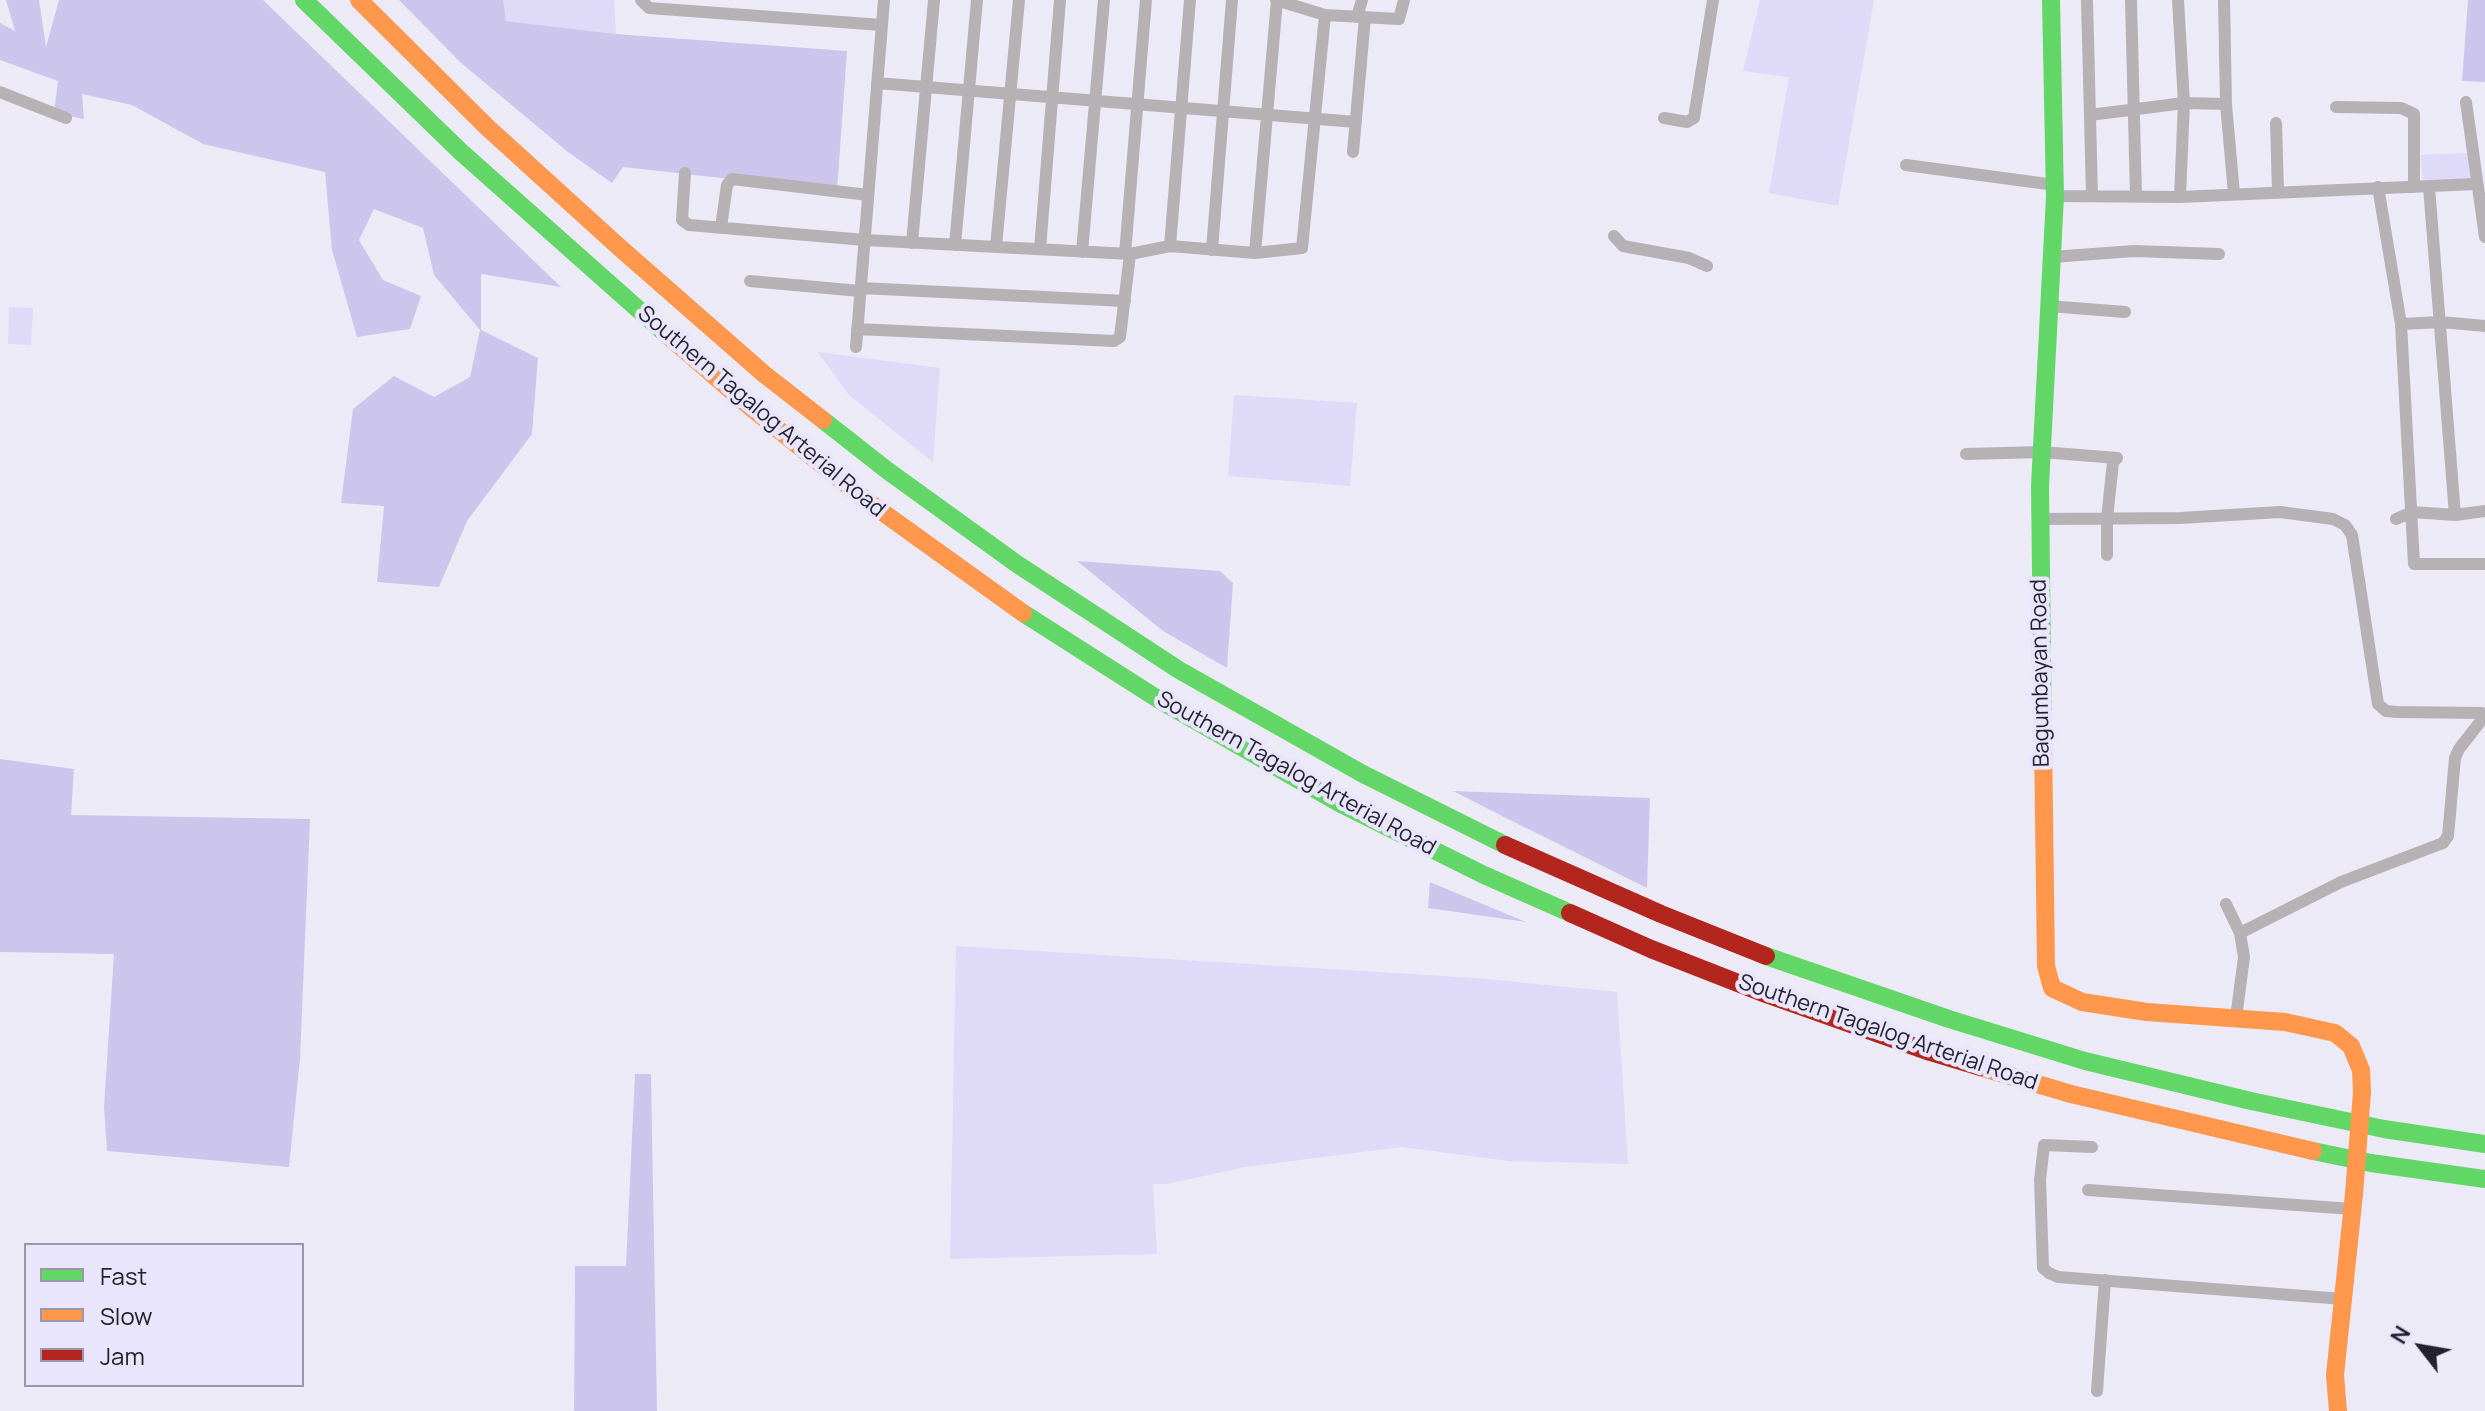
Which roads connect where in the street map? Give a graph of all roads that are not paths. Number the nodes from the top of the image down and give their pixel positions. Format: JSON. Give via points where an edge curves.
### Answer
{"nodes":[{"id":1,"x":304,"y":0,"type":"edge"},
{"id":2,"x":359,"y":0,"type":"edge"},
{"id":3,"x":641,"y":0,"type":"edge"},
{"id":4,"x":751,"y":0,"type":"edge"},
{"id":5,"x":884,"y":0,"type":"edge"},
{"id":6,"x":934,"y":0,"type":"edge"},
{"id":7,"x":977,"y":0,"type":"edge"},
{"id":8,"x":1019,"y":0,"type":"edge"},
{"id":9,"x":1060,"y":0,"type":"edge"},
{"id":10,"x":1104,"y":0,"type":"edge"},
{"id":11,"x":1146,"y":0,"type":"edge"},
{"id":12,"x":1190,"y":0,"type":"edge"},
{"id":13,"x":1232,"y":0,"type":"edge"},
{"id":14,"x":1277,"y":0,"type":"edge"},
{"id":15,"x":1362,"y":0,"type":"edge"},
{"id":16,"x":1404,"y":0,"type":"edge"},
{"id":17,"x":1713,"y":0,"type":"edge"},
{"id":18,"x":2051,"y":0,"type":"edge"},
{"id":19,"x":2087,"y":0,"type":"edge"},
{"id":20,"x":2131,"y":0,"type":"edge"},
{"id":21,"x":2178,"y":0,"type":"edge"},
{"id":22,"x":2224,"y":0,"type":"edge"},
{"id":23,"x":698,"y":5,"type":"edge"},
{"id":24,"x":1320,"y":9,"type":"edge"},
{"id":25,"x":751,"y":15,"type":"junction"},
{"id":26,"x":1361,"y":17,"type":"junction"},
{"id":27,"x":882,"y":25,"type":"junction"},
{"id":28,"x":877,"y":83,"type":"junction"},
{"id":29,"x":926,"y":87,"type":"junction"},
{"id":30,"x":969,"y":90,"type":"junction"},
{"id":31,"x":0,"y":92,"type":"edge"},
{"id":32,"x":1010,"y":94,"type":"junction"},
{"id":33,"x":1052,"y":97,"type":"junction"},
{"id":34,"x":1095,"y":100,"type":"junction"},
{"id":35,"x":2466,"y":102,"type":"dead end"},
{"id":36,"x":2184,"y":103,"type":"junction"},
{"id":37,"x":1138,"y":104,"type":"junction"},
{"id":38,"x":2226,"y":104,"type":"junction"},
{"id":39,"x":2336,"y":107,"type":"dead end"},
{"id":40,"x":1181,"y":108,"type":"junction"},
{"id":41,"x":2134,"y":110,"type":"junction"},
{"id":42,"x":1223,"y":111,"type":"junction"},
{"id":43,"x":1267,"y":115,"type":"junction"},
{"id":44,"x":2090,"y":115,"type":"junction"},
{"id":45,"x":66,"y":118,"type":"dead end"},
{"id":46,"x":1315,"y":118,"type":"junction"},
{"id":47,"x":1664,"y":118,"type":"dead end"},
{"id":48,"x":1356,"y":122,"type":"junction"},
{"id":49,"x":2276,"y":123,"type":"dead end"},
{"id":50,"x":1353,"y":152,"type":"dead end"},
{"id":51,"x":1906,"y":165,"type":"dead end"},
{"id":52,"x":685,"y":173,"type":"dead end"},
{"id":53,"x":2476,"y":184,"type":"junction"},
{"id":54,"x":2378,"y":187,"type":"junction"},
{"id":55,"x":2414,"y":187,"type":"junction"},
{"id":56,"x":2429,"y":187,"type":"junction"},
{"id":57,"x":2055,"y":190,"type":"junction"},
{"id":58,"x":2278,"y":192,"type":"junction"},
{"id":59,"x":2234,"y":194,"type":"junction"},
{"id":60,"x":868,"y":195,"type":"junction"},
{"id":61,"x":2092,"y":195,"type":"junction"},
{"id":62,"x":2136,"y":196,"type":"junction"},
{"id":63,"x":2180,"y":197,"type":"junction"},
{"id":64,"x":721,"y":227,"type":"junction"},
{"id":65,"x":1614,"y":236,"type":"dead end"},
{"id":66,"x":2485,"y":237,"type":"edge"},
{"id":67,"x":865,"y":240,"type":"junction"},
{"id":68,"x":912,"y":243,"type":"junction"},
{"id":69,"x":955,"y":245,"type":"junction"},
{"id":70,"x":1170,"y":246,"type":"junction"},
{"id":71,"x":996,"y":247,"type":"junction"},
{"id":72,"x":1040,"y":249,"type":"junction"},
{"id":73,"x":1212,"y":250,"type":"junction"},
{"id":74,"x":1082,"y":252,"type":"junction"},
{"id":75,"x":1255,"y":253,"type":"junction"},
{"id":76,"x":1128,"y":254,"type":"junction"},
{"id":77,"x":2219,"y":254,"type":"dead end"},
{"id":78,"x":2052,"y":257,"type":"junction"},
{"id":79,"x":1707,"y":266,"type":"dead end"},
{"id":80,"x":750,"y":281,"type":"dead end"},
{"id":81,"x":861,"y":289,"type":"junction"},
{"id":82,"x":1125,"y":301,"type":"junction"},
{"id":83,"x":2049,"y":306,"type":"junction"},
{"id":84,"x":2125,"y":312,"type":"dead end"},
{"id":85,"x":2441,"y":322,"type":"junction"},
{"id":86,"x":2401,"y":324,"type":"junction"},
{"id":87,"x":2485,"y":326,"type":"edge"},
{"id":88,"x":857,"y":329,"type":"junction"},
{"id":89,"x":856,"y":347,"type":"dead end"},
{"id":90,"x":2042,"y":452,"type":"junction"},
{"id":91,"x":1966,"y":454,"type":"dead end"},
{"id":92,"x":2485,"y":511,"type":"edge"},
{"id":93,"x":2412,"y":512,"type":"junction"},
{"id":94,"x":2455,"y":515,"type":"junction"},
{"id":95,"x":2040,"y":519,"type":"junction"},
{"id":96,"x":2107,"y":519,"type":"junction"},
{"id":97,"x":2396,"y":519,"type":"dead end"},
{"id":98,"x":2107,"y":555,"type":"dead end"},
{"id":99,"x":2485,"y":564,"type":"edge"},
{"id":100,"x":2226,"y":904,"type":"dead end"},
{"id":101,"x":2240,"y":933,"type":"junction"},
{"id":102,"x":2236,"y":1018,"type":"junction"},
{"id":103,"x":2485,"y":1144,"type":"edge"},
{"id":104,"x":2092,"y":1147,"type":"dead end"},
{"id":105,"x":2485,"y":1179,"type":"edge"},
{"id":106,"x":2088,"y":1190,"type":"dead end"},
{"id":107,"x":2353,"y":1202,"type":"junction"},
{"id":108,"x":2105,"y":1280,"type":"junction"},
{"id":109,"x":2343,"y":1299,"type":"junction"},
{"id":110,"x":2097,"y":1391,"type":"dead end"},
{"id":111,"x":2338,"y":1411,"type":"edge"}],
"edges":[{"from":1,"to":105,"type":"main road","name":"Southern Tagalog Arterial Road","via":[[596,274],[867,501],[1013,606],[1161,701],[1339,803],[1651,949],[1930,1052],[2071,1094],[2243,1136],[2371,1163]]},
{"from":2,"to":103,"type":"main road","name":"Southern Tagalog Arterial Road","via":[[619,247],[764,374],[888,471],[1179,670],[1363,774],[1661,914],[1786,964],[1949,1019],[2085,1061],[2251,1101]]},
{"from":3,"to":23,"type":"street","via":[[649,8]]},
{"from":4,"to":25,"type":"street"},
{"from":5,"to":27,"type":"street"},
{"from":6,"to":29,"type":"street"},
{"from":7,"to":30,"type":"street"},
{"from":8,"to":32,"type":"street"},
{"from":9,"to":33,"type":"street"},
{"from":10,"to":34,"type":"street"},
{"from":11,"to":37,"type":"street"},
{"from":12,"to":40,"type":"street"},
{"from":13,"to":42,"type":"street"},
{"from":14,"to":24,"type":"street"},
{"from":14,"to":43,"type":"street"},
{"from":15,"to":26,"type":"street"},
{"from":16,"to":26,"type":"street","via":[[1399,19]]},
{"from":17,"to":47,"type":"street","via":[[1694,118]]},
{"from":18,"to":57,"type":"main road","name":"Bagumbayan Road"},
{"from":19,"to":44,"type":"street"},
{"from":20,"to":41,"type":"street"},
{"from":21,"to":36,"type":"street"},
{"from":22,"to":38,"type":"street"},
{"from":23,"to":25,"type":"street"},
{"from":24,"to":26,"type":"street"},
{"from":24,"to":46,"type":"street"},
{"from":25,"to":27,"type":"street"},
{"from":26,"to":48,"type":"street"},
{"from":27,"to":28,"type":"street"},
{"from":28,"to":29,"type":"street"},
{"from":28,"to":60,"type":"street"},
{"from":29,"to":30,"type":"street"},
{"from":29,"to":68,"type":"street"},
{"from":30,"to":32,"type":"street"},
{"from":30,"to":69,"type":"street"},
{"from":31,"to":45,"type":"street"},
{"from":32,"to":33,"type":"street"},
{"from":32,"to":71,"type":"street"},
{"from":33,"to":34,"type":"street"},
{"from":33,"to":72,"type":"street"},
{"from":34,"to":37,"type":"street"},
{"from":34,"to":74,"type":"street"},
{"from":35,"to":53,"type":"street"},
{"from":36,"to":38,"type":"street"},
{"from":36,"to":41,"type":"street"},
{"from":36,"to":63,"type":"street"},
{"from":37,"to":40,"type":"street"},
{"from":37,"to":76,"type":"street"},
{"from":38,"to":59,"type":"street"},
{"from":39,"to":55,"type":"street","via":[[2401,108],[2414,114]]},
{"from":40,"to":42,"type":"street"},
{"from":40,"to":70,"type":"street"},
{"from":41,"to":44,"type":"street"},
{"from":41,"to":62,"type":"street"},
{"from":42,"to":43,"type":"street"},
{"from":42,"to":73,"type":"street"},
{"from":43,"to":46,"type":"street"},
{"from":43,"to":75,"type":"street"},
{"from":44,"to":61,"type":"street"},
{"from":46,"to":48,"type":"street"},
{"from":46,"to":75,"type":"street","via":[[1302,248]]},
{"from":48,"to":50,"type":"street"},
{"from":49,"to":58,"type":"street"},
{"from":51,"to":57,"type":"street"},
{"from":52,"to":64,"type":"street","via":[[682,220]]},
{"from":53,"to":56,"type":"street"},
{"from":53,"to":66,"type":"street"},
{"from":54,"to":55,"type":"street"},
{"from":54,"to":58,"type":"street"},
{"from":54,"to":86,"type":"street"},
{"from":55,"to":56,"type":"street"},
{"from":56,"to":85,"type":"street"},
{"from":57,"to":61,"type":"street"},
{"from":57,"to":78,"type":"main road","name":"Bagumbayan Road"},
{"from":58,"to":59,"type":"street"},
{"from":59,"to":63,"type":"street"},
{"from":60,"to":64,"type":"street","via":[[732,179]]},
{"from":60,"to":67,"type":"street"},
{"from":61,"to":62,"type":"street"},
{"from":62,"to":63,"type":"street"},
{"from":64,"to":67,"type":"street"},
{"from":65,"to":79,"type":"street","via":[[1623,246]]},
{"from":67,"to":68,"type":"street"},
{"from":67,"to":81,"type":"street"},
{"from":68,"to":69,"type":"street"},
{"from":69,"to":71,"type":"street"},
{"from":70,"to":73,"type":"street"},
{"from":70,"to":76,"type":"street"},
{"from":71,"to":72,"type":"street"},
{"from":72,"to":74,"type":"street"},
{"from":73,"to":75,"type":"street"},
{"from":74,"to":76,"type":"street"},
{"from":76,"to":82,"type":"street"},
{"from":77,"to":78,"type":"street","via":[[2134,251]]},
{"from":78,"to":83,"type":"main road","name":"Bagumbayan Road"},
{"from":80,"to":81,"type":"street"},
{"from":81,"to":82,"type":"street"},
{"from":81,"to":88,"type":"street"},
{"from":82,"to":88,"type":"street","via":[[1120,337],[1114,341]]},
{"from":83,"to":84,"type":"street"},
{"from":83,"to":90,"type":"main road","name":"Bagumbayan Road"},
{"from":85,"to":86,"type":"street"},
{"from":85,"to":87,"type":"street"},
{"from":85,"to":94,"type":"street"},
{"from":86,"to":93,"type":"street"},
{"from":88,"to":89,"type":"street"},
{"from":90,"to":91,"type":"street"},
{"from":90,"to":95,"type":"main road","name":"Bagumbayan Road"},
{"from":90,"to":96,"type":"street","via":[[2117,458]]},
{"from":92,"to":94,"type":"street"},
{"from":93,"to":94,"type":"street"},
{"from":93,"to":97,"type":"street"},
{"from":93,"to":99,"type":"street","via":[[2414,564]]},
{"from":95,"to":96,"type":"street"},
{"from":95,"to":102,"type":"main road","name":"Bagumbayan Road","via":[[2046,966],[2052,988],[2082,1002]]},
{"from":96,"to":98,"type":"street"},
{"from":96,"to":101,"type":"street","via":[[2280,512],[2345,525],[2352,535],[2378,704],[2386,711],[2484,717],[2455,758],[2443,843],[2341,882]]},
{"from":100,"to":101,"type":"street"},
{"from":101,"to":102,"type":"street","via":[[2244,957]]},
{"from":102,"to":107,"type":"main road","name":"Bagumbayan Road","bridge":true,"via":[[2335,1033],[2351,1046],[2361,1070],[2362,1092]]},
{"from":104,"to":108,"type":"street","via":[[2044,1145],[2043,1268],[2058,1277]]},
{"from":106,"to":107,"type":"street"},
{"from":107,"to":109,"type":"main road","name":"Bagumbayan Road"},
{"from":108,"to":109,"type":"street"},
{"from":108,"to":110,"type":"street"},
{"from":109,"to":111,"type":"main road","name":"Bagumbayan Road","via":[[2335,1375]]}]}
